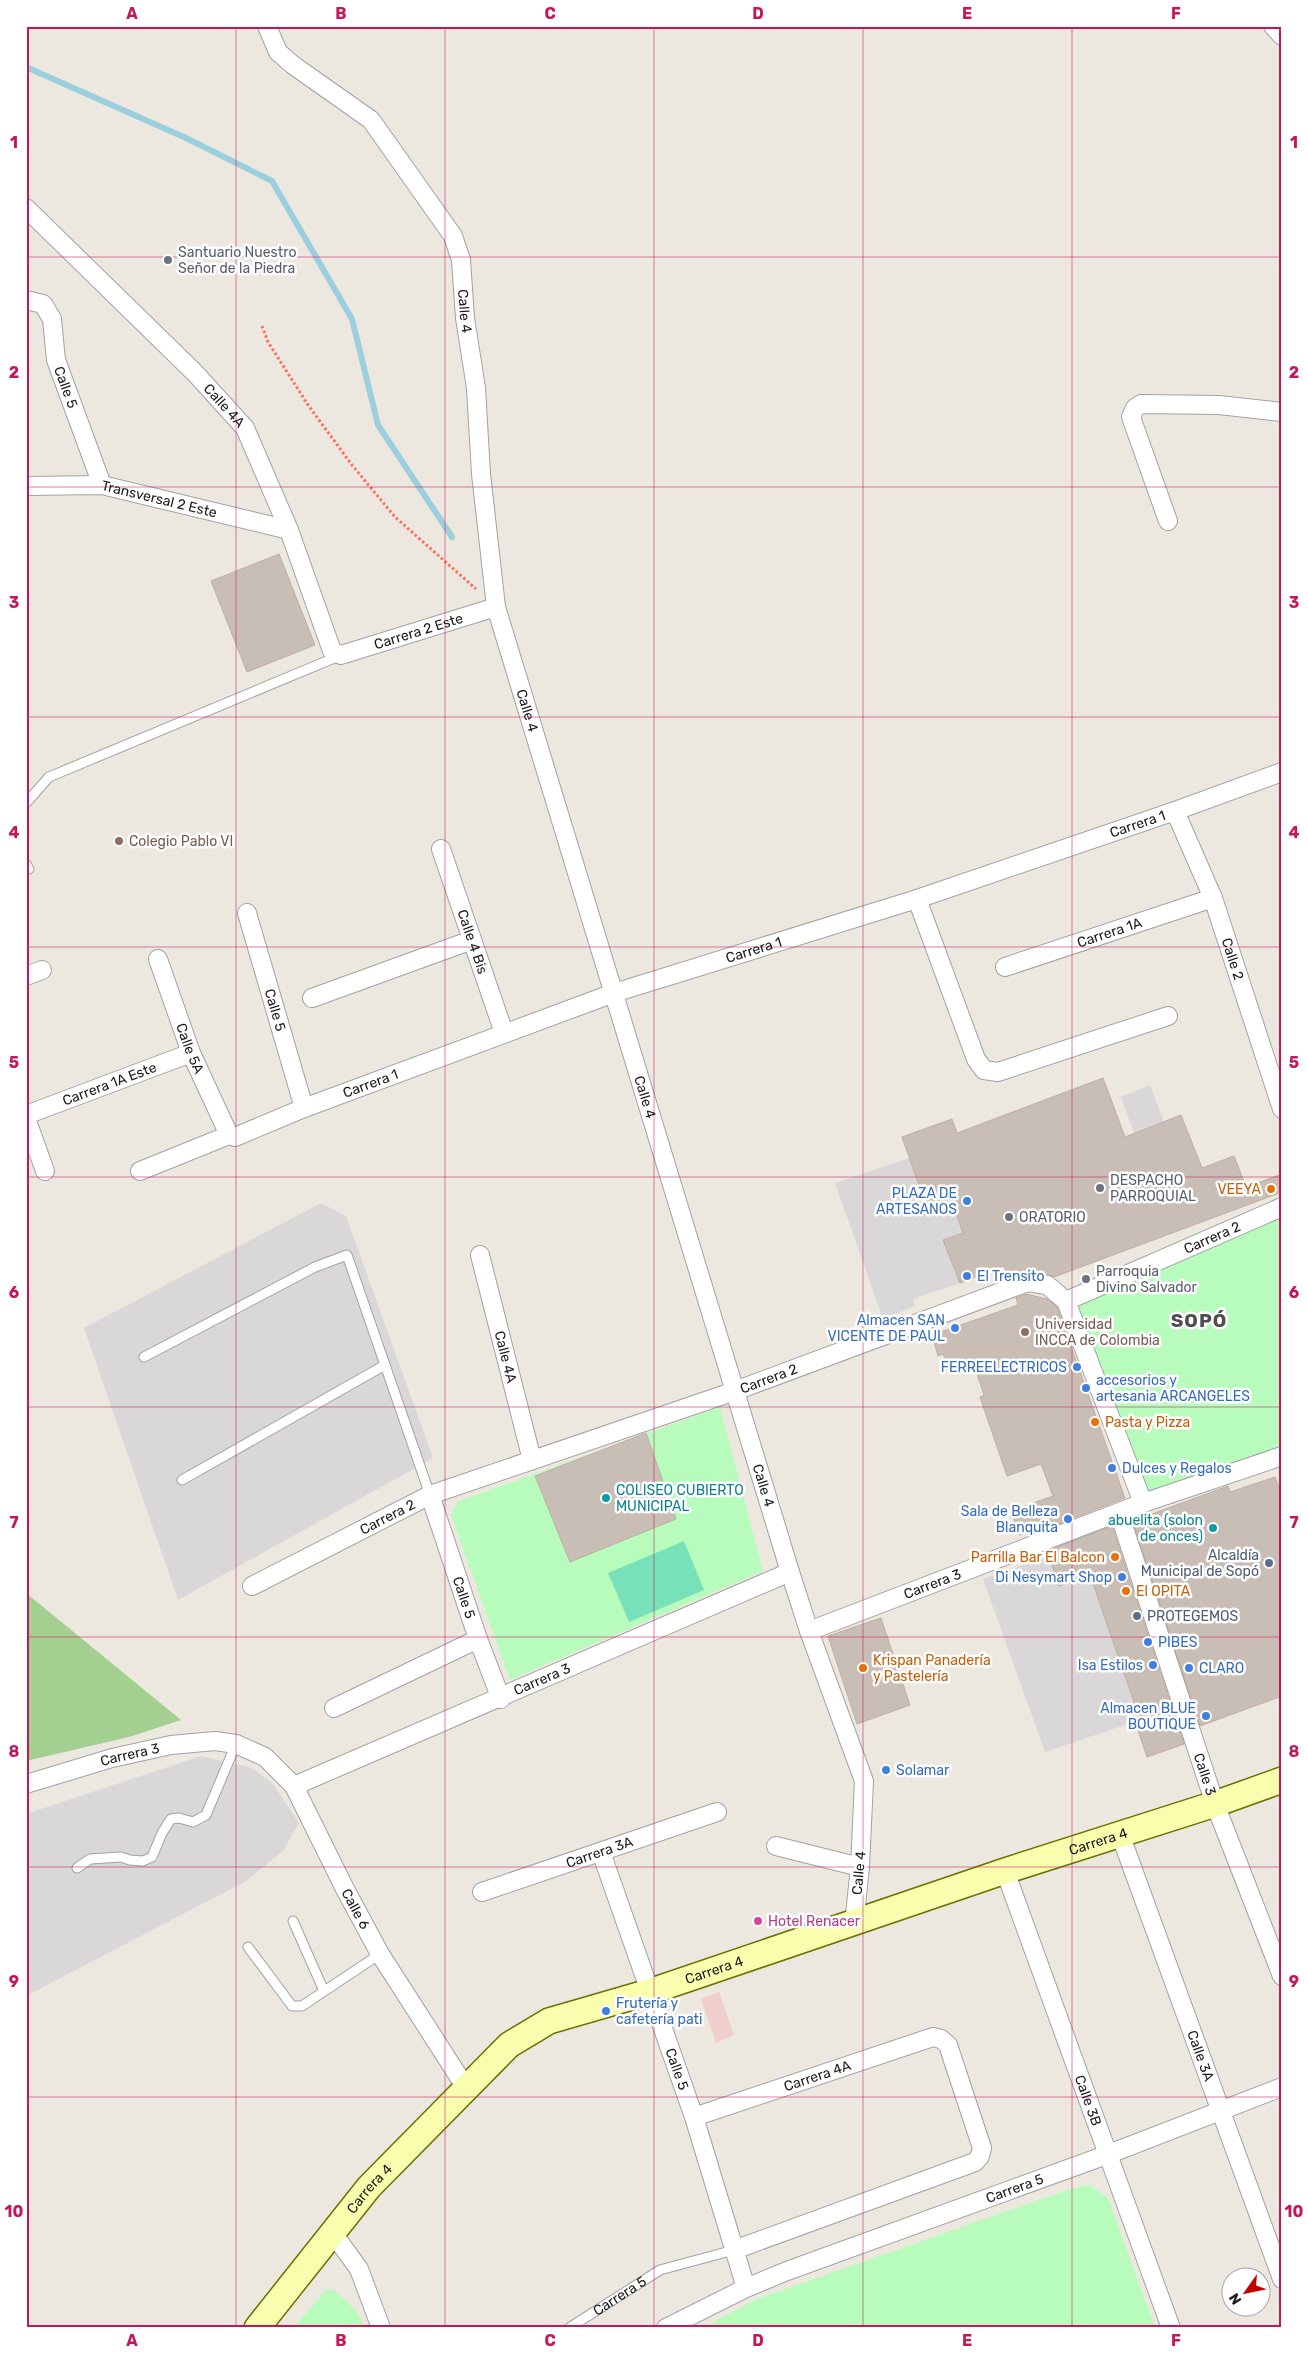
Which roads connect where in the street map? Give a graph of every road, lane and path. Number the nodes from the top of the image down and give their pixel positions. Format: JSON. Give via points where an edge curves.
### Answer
{"nodes":[{"id":1,"x":267,"y":26,"type":"edge"},
{"id":2,"x":1273,"y":26,"type":"edge"},
{"id":3,"x":1282,"y":36,"type":"edge"},
{"id":4,"x":26,"y":208,"type":"edge"},
{"id":5,"x":26,"y":300,"type":"edge"},
{"id":6,"x":262,"y":326,"type":"dead end"},
{"id":7,"x":1282,"y":412,"type":"edge"},
{"id":8,"x":102,"y":485,"type":"junction"},
{"id":9,"x":26,"y":486,"type":"edge"},
{"id":10,"x":1168,"y":521,"type":"dead end"},
{"id":11,"x":290,"y":530,"type":"junction"},
{"id":12,"x":496,"y":607,"type":"junction"},
{"id":13,"x":341,"y":655,"type":"junction"},
{"id":14,"x":1282,"y":772,"type":"edge"},
{"id":15,"x":26,"y":803,"type":"edge"},
{"id":16,"x":1174,"y":811,"type":"junction"},
{"id":17,"x":440,"y":849,"type":"dead end"},
{"id":18,"x":1213,"y":898,"type":"junction"},
{"id":19,"x":917,"y":899,"type":"junction"},
{"id":20,"x":247,"y":913,"type":"dead end"},
{"id":21,"x":472,"y":940,"type":"junction"},
{"id":22,"x":158,"y":959,"type":"dead end"},
{"id":23,"x":1005,"y":966,"type":"dead end"},
{"id":24,"x":614,"y":992,"type":"junction"},
{"id":25,"x":312,"y":998,"type":"dead end"},
{"id":26,"x":1168,"y":1016,"type":"dead end"},
{"id":27,"x":504,"y":1033,"type":"junction"},
{"id":28,"x":191,"y":1053,"type":"junction"},
{"id":29,"x":304,"y":1108,"type":"junction"},
{"id":30,"x":1282,"y":1108,"type":"edge"},
{"id":31,"x":26,"y":1116,"type":"edge"},
{"id":32,"x":229,"y":1135,"type":"junction"},
{"id":33,"x":45,"y":1171,"type":"dead end"},
{"id":34,"x":140,"y":1172,"type":"dead end"},
{"id":35,"x":1282,"y":1207,"type":"edge"},
{"id":36,"x":480,"y":1255,"type":"dead end"},
{"id":37,"x":1066,"y":1301,"type":"junction"},
{"id":38,"x":144,"y":1357,"type":"dead end"},
{"id":39,"x":385,"y":1365,"type":"junction"},
{"id":40,"x":735,"y":1391,"type":"junction"},
{"id":41,"x":1282,"y":1456,"type":"edge"},
{"id":42,"x":532,"y":1460,"type":"junction"},
{"id":43,"x":182,"y":1480,"type":"dead end"},
{"id":44,"x":430,"y":1494,"type":"junction"},
{"id":45,"x":1143,"y":1503,"type":"junction"},
{"id":46,"x":1119,"y":1513,"type":"junction"},
{"id":47,"x":790,"y":1572,"type":"junction"},
{"id":48,"x":252,"y":1586,"type":"dead end"},
{"id":49,"x":809,"y":1630,"type":"junction"},
{"id":50,"x":478,"y":1639,"type":"junction"},
{"id":51,"x":501,"y":1698,"type":"junction"},
{"id":52,"x":334,"y":1708,"type":"dead end"},
{"id":53,"x":236,"y":1744,"type":"junction"},
{"id":54,"x":1282,"y":1780,"type":"edge"},
{"id":55,"x":26,"y":1784,"type":"edge"},
{"id":56,"x":294,"y":1786,"type":"junction"},
{"id":57,"x":1215,"y":1804,"type":"junction"},
{"id":58,"x":717,"y":1812,"type":"dead end"},
{"id":59,"x":1120,"y":1834,"type":"junction"},
{"id":60,"x":776,"y":1846,"type":"dead end"},
{"id":61,"x":602,"y":1852,"type":"junction"},
{"id":62,"x":77,"y":1868,"type":"dead end"},
{"id":63,"x":860,"y":1868,"type":"junction"},
{"id":64,"x":1005,"y":1871,"type":"junction"},
{"id":65,"x":482,"y":1892,"type":"dead end"},
{"id":66,"x":293,"y":1921,"type":"dead end"},
{"id":67,"x":854,"y":1924,"type":"junction"},
{"id":68,"x":248,"y":1947,"type":"dead end"},
{"id":69,"x":380,"y":1954,"type":"junction"},
{"id":70,"x":1282,"y":1976,"type":"edge"},
{"id":71,"x":324,"y":1991,"type":"junction"},
{"id":72,"x":649,"y":1992,"type":"junction"},
{"id":73,"x":1282,"y":2087,"type":"edge"},
{"id":74,"x":466,"y":2088,"type":"junction"},
{"id":75,"x":1220,"y":2111,"type":"junction"},
{"id":76,"x":694,"y":2117,"type":"junction"},
{"id":77,"x":1109,"y":2154,"type":"junction"},
{"id":78,"x":980,"y":2156,"type":"joint"},
{"id":79,"x":332,"y":2232,"type":"junction"},
{"id":80,"x":734,"y":2250,"type":"junction"},
{"id":81,"x":1282,"y":2279,"type":"edge"},
{"id":82,"x":746,"y":2288,"type":"junction"},
{"id":83,"x":257,"y":2328,"type":"edge"},
{"id":84,"x":381,"y":2328,"type":"edge"},
{"id":85,"x":569,"y":2328,"type":"edge"},
{"id":86,"x":666,"y":2328,"type":"edge"},
{"id":87,"x":1171,"y":2328,"type":"edge"}],
"edges":[{"from":1,"to":12,"type":"street","name":"Calle 4","via":[[278,52],[371,120],[453,236],[461,260],[465,318],[476,388],[481,474]]},
{"from":2,"to":3,"type":"street"},
{"from":4,"to":11,"type":"street","name":"Calle 4A","via":[[195,373],[245,428]]},
{"from":5,"to":8,"type":"street","name":"Calle 5","via":[[43,304],[52,319],[56,360]]},
{"from":6,"to":12,"type":"path","via":[[268,342],[308,405],[395,517]]},
{"from":7,"to":10,"type":"street","via":[[1170,403],[1141,404],[1134,408],[1131,417]]},
{"from":8,"to":9,"type":"street","name":"Transversal 2 Este"},
{"from":8,"to":11,"type":"street","name":"Transversal 2 Este"},
{"from":11,"to":13,"type":"street","name":"Calle 4A","via":[[328,643],[332,651]]},
{"from":12,"to":13,"type":"street","name":"Carrera 2 Este"},
{"from":12,"to":24,"type":"street","name":"Calle 4"},
{"from":13,"to":15,"type":"lane","via":[[49,777]]},
{"from":14,"to":16,"type":"street","name":"Carrera 1"},
{"from":16,"to":18,"type":"street","name":"Calle 2"},
{"from":16,"to":19,"type":"street","name":"Carrera 1"},
{"from":17,"to":21,"type":"street","name":"Calle 4 Bis"},
{"from":18,"to":23,"type":"street","name":"Carrera 1A"},
{"from":18,"to":30,"type":"street","name":"Calle 2"},
{"from":19,"to":24,"type":"street","name":"Carrera 1"},
{"from":19,"to":26,"type":"street","via":[[976,1059],[984,1070],[998,1072]]},
{"from":20,"to":29,"type":"street","name":"Calle 5"},
{"from":21,"to":25,"type":"street"},
{"from":21,"to":27,"type":"street","name":"Calle 4 Bis"},
{"from":22,"to":28,"type":"street","name":"Calle 5A"},
{"from":24,"to":27,"type":"street","name":"Carrera 1"},
{"from":24,"to":40,"type":"street","name":"Calle 4"},
{"from":27,"to":29,"type":"street","name":"Carrera 1"},
{"from":28,"to":31,"type":"street","name":"Carrera 1A Este"},
{"from":28,"to":32,"type":"street","name":"Calle 5A"},
{"from":29,"to":32,"type":"street","name":"Carrera 1","via":[[235,1137]]},
{"from":31,"to":33,"type":"street"},
{"from":32,"to":34,"type":"street","name":"Carrera 1"},
{"from":35,"to":37,"type":"street","name":"Carrera 2"},
{"from":36,"to":42,"type":"street","name":"Calle 4A"},
{"from":37,"to":40,"type":"street","name":"Carrera 2","via":[[1047,1285],[1028,1282]]},
{"from":37,"to":45,"type":"street"},
{"from":38,"to":39,"type":"lane","via":[[315,1267],[347,1256]]},
{"from":39,"to":43,"type":"lane"},
{"from":39,"to":44,"type":"lane"},
{"from":40,"to":42,"type":"street","name":"Carrera 2"},
{"from":40,"to":47,"type":"street","name":"Calle 4"},
{"from":41,"to":45,"type":"street","name":"Carrera 3"},
{"from":42,"to":44,"type":"street","name":"Carrera 2"},
{"from":44,"to":48,"type":"street","name":"Carrera 2"},
{"from":44,"to":50,"type":"street","name":"Calle 5"},
{"from":45,"to":46,"type":"street","name":"Carrera 3"},
{"from":46,"to":49,"type":"street","name":"Carrera 3"},
{"from":46,"to":57,"type":"street","name":"Calle 3"},
{"from":47,"to":49,"type":"street","name":"Calle 4"},
{"from":47,"to":51,"type":"street","name":"Carrera 3"},
{"from":49,"to":63,"type":"street","name":"Calle 4","via":[[864,1781]]},
{"from":50,"to":51,"type":"street","name":"Calle 5"},
{"from":50,"to":52,"type":"street"},
{"from":51,"to":56,"type":"street","name":"Carrera 3"},
{"from":53,"to":55,"type":"street","name":"Carrera 3","via":[[215,1741],[171,1745],[112,1758]]},
{"from":53,"to":56,"type":"street","name":"Calle 6","via":[[265,1757]]},
{"from":53,"to":62,"type":"lane","via":[[206,1815],[193,1822],[171,1819],[152,1857],[143,1860],[121,1857],[90,1859]]},
{"from":54,"to":57,"type":"main road","name":"Carrera 4"},
{"from":56,"to":69,"type":"street","name":"Calle 6"},
{"from":57,"to":59,"type":"main road","name":"Carrera 4"},
{"from":57,"to":70,"type":"street","name":"Calle 3"},
{"from":58,"to":61,"type":"street","name":"Carrera 3A"},
{"from":59,"to":64,"type":"main road","name":"Carrera 4"},
{"from":59,"to":75,"type":"street","name":"Calle 3A"},
{"from":60,"to":63,"type":"street"},
{"from":61,"to":65,"type":"street","name":"Carrera 3A"},
{"from":61,"to":72,"type":"street","name":"Calle 5"},
{"from":63,"to":67,"type":"street","name":"Calle 4"},
{"from":64,"to":67,"type":"main road","name":"Carrera 4"},
{"from":64,"to":77,"type":"street","name":"Calle 3B"},
{"from":66,"to":71,"type":"lane"},
{"from":67,"to":72,"type":"main road","name":"Carrera 4"},
{"from":68,"to":71,"type":"lane","via":[[292,2006],[302,2006]]},
{"from":69,"to":71,"type":"lane"},
{"from":69,"to":74,"type":"street","name":"Calle 6"},
{"from":72,"to":74,"type":"main road","name":"Carrera 4","via":[[549,2021],[508,2045]]},
{"from":72,"to":76,"type":"street","name":"Calle 5"},
{"from":73,"to":75,"type":"street","name":"Carrera 5"},
{"from":74,"to":79,"type":"main road","name":"Carrera 4","via":[[369,2187]]},
{"from":75,"to":77,"type":"street","name":"Carrera 5"},
{"from":75,"to":81,"type":"street","name":"Calle 3A"},
{"from":76,"to":78,"type":"street","name":"Carrera 4A","via":[[932,2037],[941,2039],[952,2054],[982,2148]]},
{"from":76,"to":80,"type":"street","name":"Calle 5"},
{"from":77,"to":82,"type":"street","name":"Carrera 5"},
{"from":77,"to":87,"type":"street","name":"Calle 3B"},
{"from":78,"to":80,"type":"street","name":"Carrera 5","via":[[975,2162]]},
{"from":79,"to":83,"type":"main road","name":"Carrera 4"},
{"from":79,"to":84,"type":"street","via":[[359,2269]]},
{"from":80,"to":82,"type":"street","name":"Calle 5"},
{"from":80,"to":85,"type":"lane","name":"Carrera 5","via":[[660,2270]]},
{"from":82,"to":86,"type":"street","name":"Carrera 5"}]}
